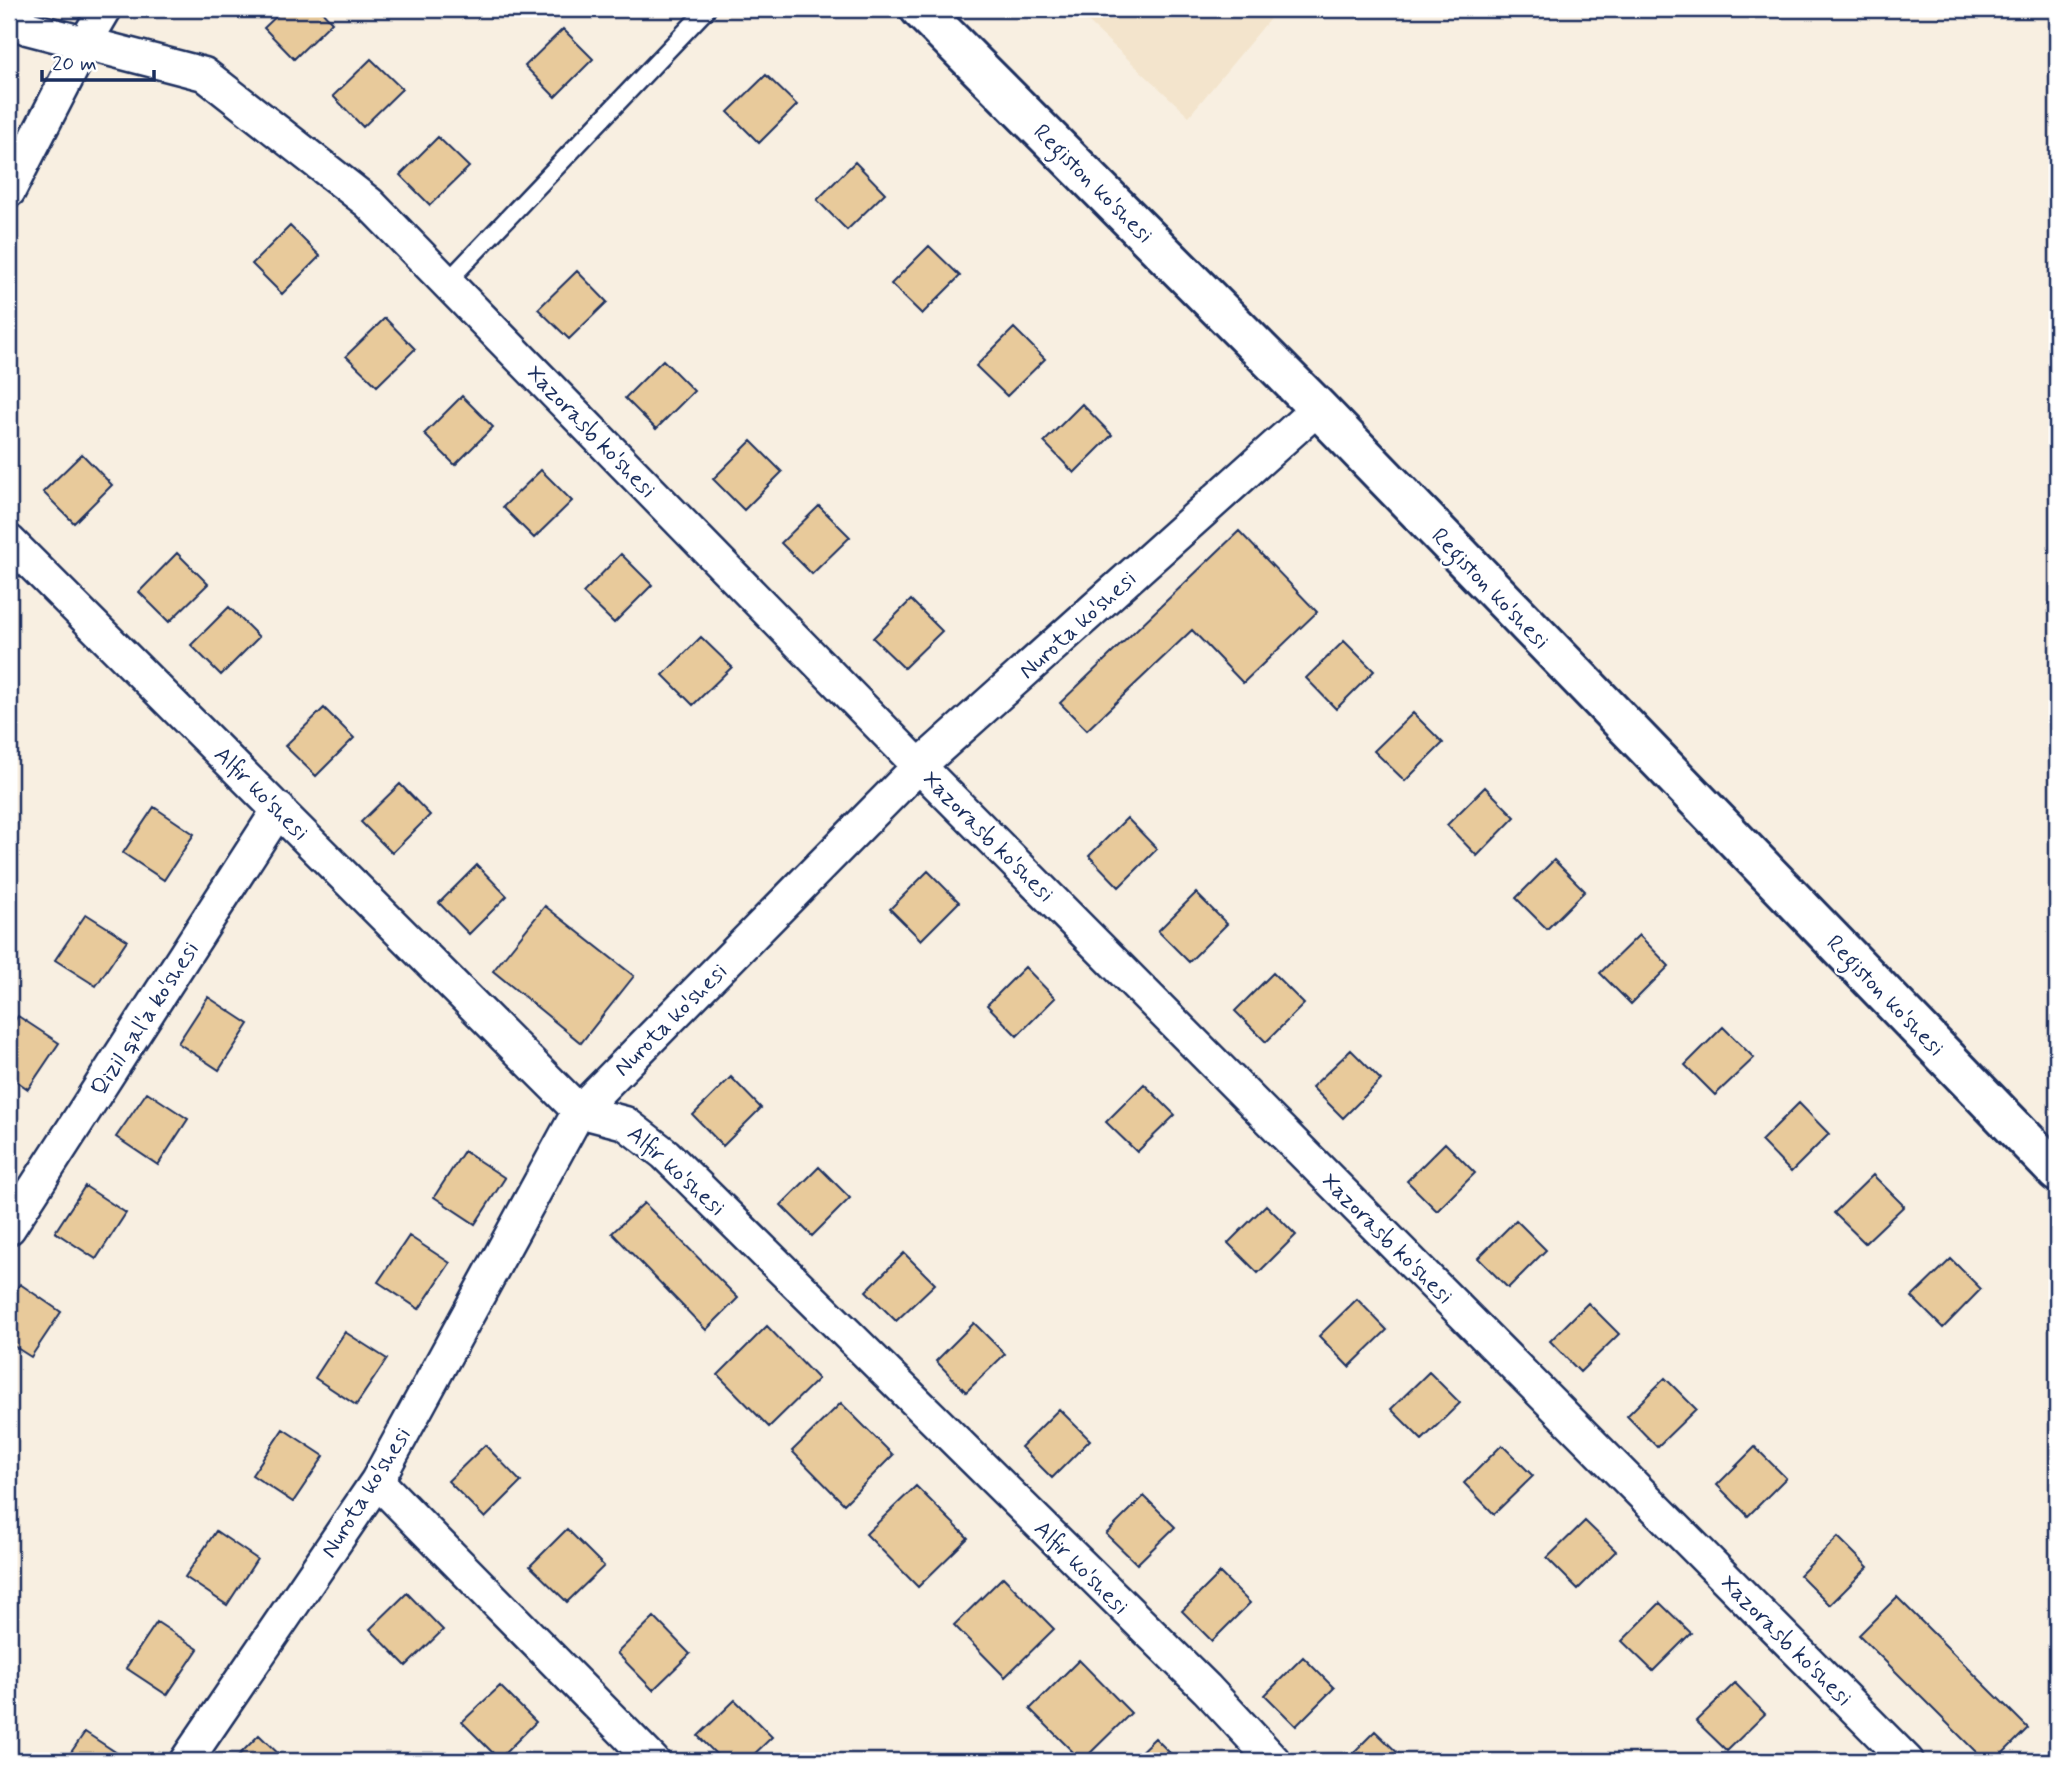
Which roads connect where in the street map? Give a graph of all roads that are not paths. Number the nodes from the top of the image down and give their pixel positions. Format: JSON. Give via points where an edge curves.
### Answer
{"nodes":[{"id":1,"x":9,"y":9,"type":"edge"},
{"id":2,"x":105,"y":9,"type":"edge"},
{"id":3,"x":706,"y":9,"type":"edge"},
{"id":4,"x":920,"y":9,"type":"edge"},
{"id":5,"x":85,"y":43,"type":"junction"},
{"id":6,"x":9,"y":191,"type":"edge"},
{"id":7,"x":447,"y":282,"type":"junction"},
{"id":8,"x":1318,"y":408,"type":"junction"},
{"id":9,"x":9,"y":541,"type":"edge"},
{"id":10,"x":919,"y":766,"type":"junction"},
{"id":11,"x":279,"y":809,"type":"junction"},
{"id":12,"x":579,"y":1111,"type":"junction"},
{"id":13,"x":2057,"y":1172,"type":"edge"},
{"id":14,"x":9,"y":1228,"type":"edge"},
{"id":15,"x":377,"y":1481,"type":"junction"},
{"id":16,"x":186,"y":1761,"type":"edge"},
{"id":17,"x":653,"y":1761,"type":"edge"},
{"id":18,"x":1275,"y":1761,"type":"edge"},
{"id":19,"x":1907,"y":1761,"type":"edge"}],
"edges":[{"from":1,"to":5,"type":"street","name":"Xazorasb ko'shesi","via":[[27,29]]},
{"from":2,"to":5,"type":"street"},
{"from":3,"to":7,"type":"lane"},
{"from":4,"to":8,"type":"street","name":"Registon ko'shesi"},
{"from":5,"to":6,"type":"street"},
{"from":5,"to":7,"type":"street","name":"Xazorasb ko'shesi","via":[[204,74],[369,203]]},
{"from":7,"to":10,"type":"street","name":"Xazorasb ko'shesi"},
{"from":8,"to":10,"type":"street","name":"Nurota ko'shesi"},
{"from":8,"to":13,"type":"street","name":"Registon ko'shesi"},
{"from":9,"to":11,"type":"street","name":"Alfir ko'shesi"},
{"from":10,"to":12,"type":"street","name":"Nurota ko'shesi"},
{"from":10,"to":19,"type":"street","name":"Xazorasb ko'shesi"},
{"from":11,"to":12,"type":"street","name":"Alfir ko'shesi"},
{"from":11,"to":14,"type":"street","name":"Qizil qal'a ko'shesi"},
{"from":12,"to":15,"type":"street","name":"Nurota ko'shesi"},
{"from":12,"to":18,"type":"street","name":"Alfir ko'shesi","via":[[625,1123],[665,1154]]},
{"from":15,"to":16,"type":"street","name":"Nurota ko'shesi"},
{"from":15,"to":17,"type":"street"}]}
